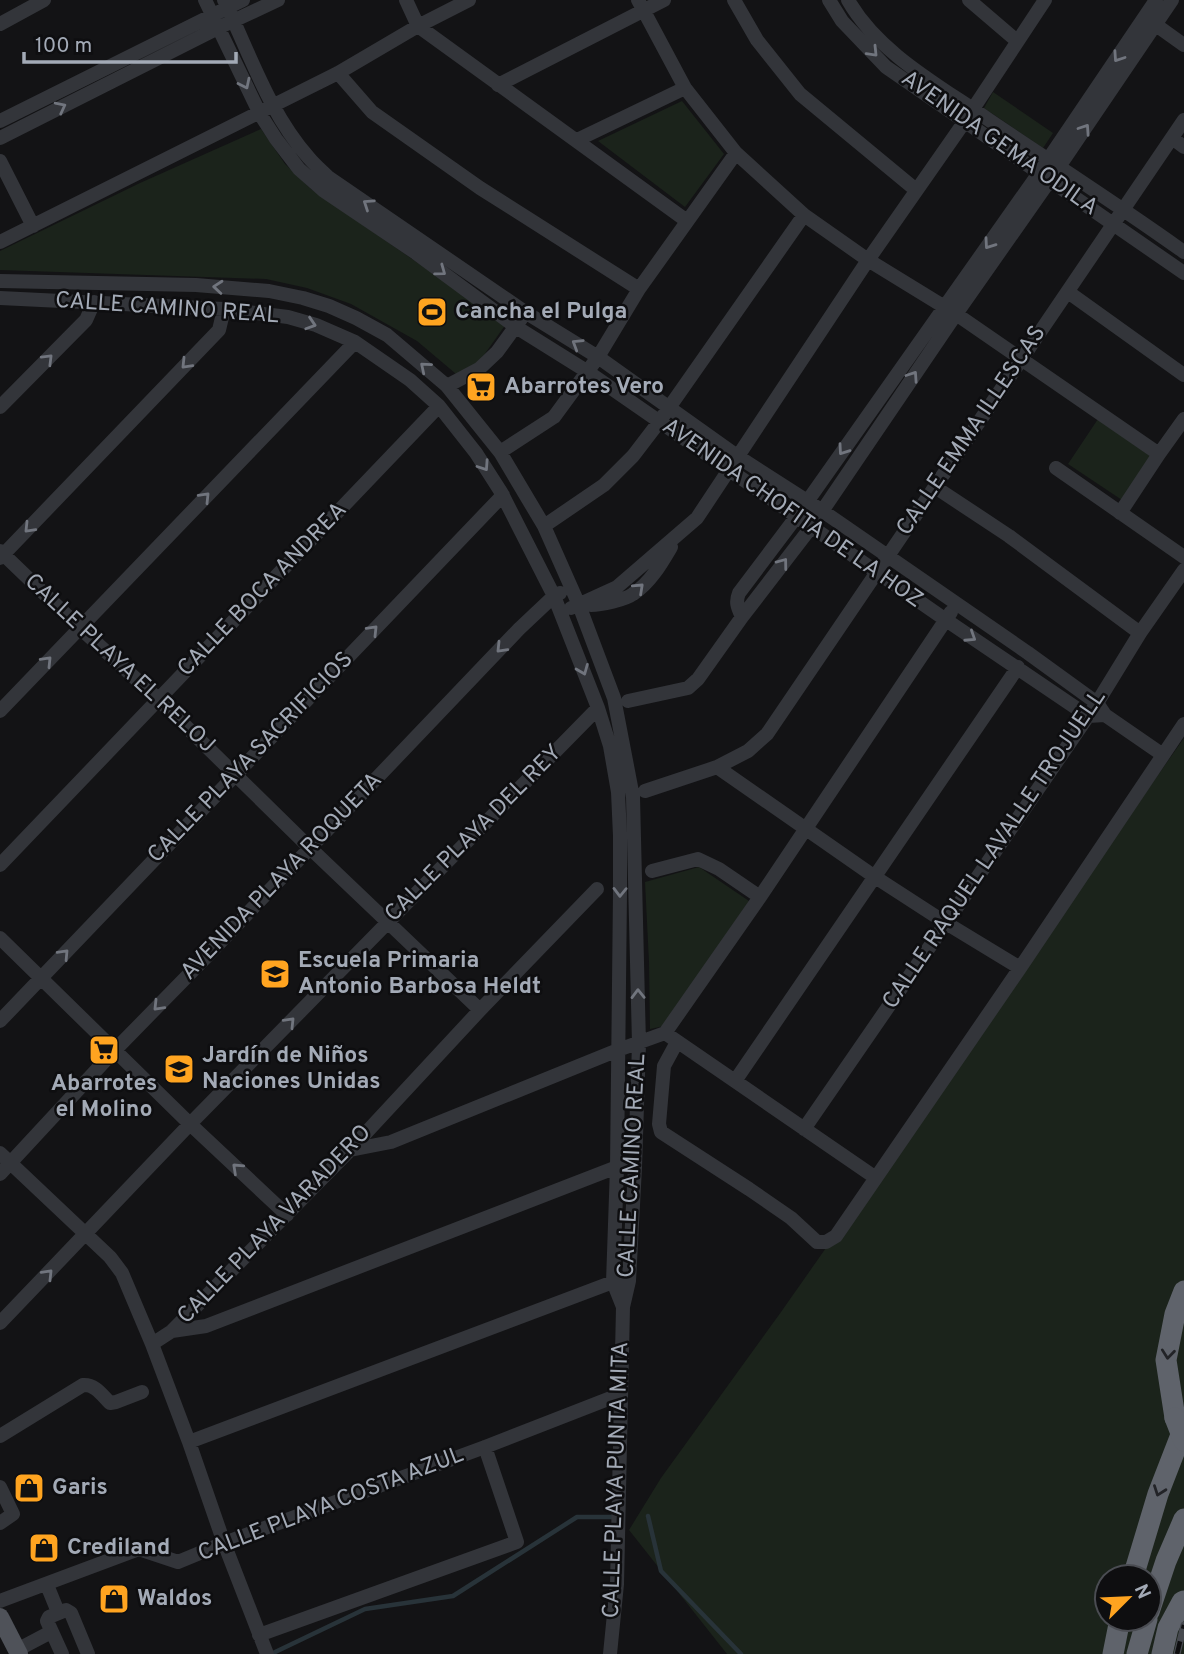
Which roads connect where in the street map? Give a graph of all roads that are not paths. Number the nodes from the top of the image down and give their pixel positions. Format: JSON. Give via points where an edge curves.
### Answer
{"nodes":[{"id":1,"x":44,"y":0,"type":"edge"},
{"id":2,"x":205,"y":0,"type":"edge"},
{"id":3,"x":243,"y":0,"type":"edge"},
{"id":4,"x":278,"y":0,"type":"edge"},
{"id":5,"x":406,"y":0,"type":"edge"},
{"id":6,"x":469,"y":0,"type":"edge"},
{"id":7,"x":664,"y":0,"type":"edge"},
{"id":8,"x":734,"y":0,"type":"edge"},
{"id":9,"x":830,"y":0,"type":"edge"},
{"id":10,"x":848,"y":0,"type":"edge"},
{"id":11,"x":969,"y":0,"type":"edge"},
{"id":12,"x":1045,"y":0,"type":"edge"},
{"id":13,"x":1156,"y":0,"type":"edge"},
{"id":14,"x":1172,"y":0,"type":"edge"},
{"id":15,"x":641,"y":5,"type":"edge"},
{"id":16,"x":229,"y":9,"type":"edge"},
{"id":17,"x":215,"y":21,"type":"junction"},
{"id":18,"x":1150,"y":21,"type":"junction"},
{"id":19,"x":0,"y":24,"type":"edge"},
{"id":20,"x":418,"y":26,"type":"junction"},
{"id":21,"x":1017,"y":41,"type":"junction"},
{"id":22,"x":1184,"y":44,"type":"edge"},
{"id":23,"x":338,"y":74,"type":"junction"},
{"id":24,"x":498,"y":85,"type":"junction"},
{"id":25,"x":685,"y":88,"type":"junction"},
{"id":26,"x":273,"y":106,"type":"junction"},
{"id":27,"x":260,"y":114,"type":"junction"},
{"id":28,"x":968,"y":114,"type":"junction"},
{"id":29,"x":1184,"y":120,"type":"edge"},
{"id":30,"x":0,"y":121,"type":"edge"},
{"id":31,"x":0,"y":138,"type":"edge"},
{"id":32,"x":577,"y":140,"type":"junction"},
{"id":33,"x":1178,"y":143,"type":"edge"},
{"id":34,"x":736,"y":153,"type":"junction"},
{"id":35,"x":0,"y":161,"type":"edge"},
{"id":36,"x":1054,"y":163,"type":"junction"},
{"id":37,"x":1045,"y":177,"type":"junction"},
{"id":38,"x":916,"y":190,"type":"junction"},
{"id":39,"x":1124,"y":209,"type":"junction"},
{"id":40,"x":804,"y":215,"type":"junction"},
{"id":41,"x":687,"y":221,"type":"junction"},
{"id":42,"x":1114,"y":223,"type":"junction"},
{"id":43,"x":33,"y":226,"type":"junction"},
{"id":44,"x":0,"y":242,"type":"edge"},
{"id":45,"x":420,"y":247,"type":"junction"},
{"id":46,"x":1184,"y":252,"type":"edge"},
{"id":47,"x":868,"y":260,"type":"junction"},
{"id":48,"x":1184,"y":273,"type":"edge"},
{"id":49,"x":0,"y":281,"type":"edge"},
{"id":50,"x":639,"y":289,"type":"junction"},
{"id":51,"x":1068,"y":292,"type":"junction"},
{"id":52,"x":0,"y":298,"type":"edge"},
{"id":53,"x":94,"y":302,"type":"junction"},
{"id":54,"x":224,"y":310,"type":"junction"},
{"id":55,"x":950,"y":310,"type":"junction"},
{"id":56,"x":525,"y":312,"type":"junction"},
{"id":57,"x":516,"y":327,"type":"junction"},
{"id":58,"x":355,"y":342,"type":"junction"},
{"id":59,"x":598,"y":357,"type":"junction"},
{"id":60,"x":1020,"y":359,"type":"junction"},
{"id":61,"x":588,"y":372,"type":"junction"},
{"id":62,"x":1184,"y":375,"type":"edge"},
{"id":63,"x":447,"y":386,"type":"junction"},
{"id":64,"x":439,"y":406,"type":"junction"},
{"id":65,"x":0,"y":407,"type":"edge"},
{"id":66,"x":668,"y":407,"type":"junction"},
{"id":67,"x":1184,"y":419,"type":"edge"},
{"id":68,"x":659,"y":422,"type":"junction"},
{"id":69,"x":500,"y":452,"type":"junction"},
{"id":70,"x":1159,"y":454,"type":"junction"},
{"id":71,"x":737,"y":456,"type":"junction"},
{"id":72,"x":1056,"y":468,"type":"dead end"},
{"id":73,"x":730,"y":471,"type":"junction"},
{"id":74,"x":935,"y":487,"type":"junction"},
{"id":75,"x":503,"y":495,"type":"junction"},
{"id":76,"x":806,"y":502,"type":"junction"},
{"id":77,"x":821,"y":510,"type":"junction"},
{"id":78,"x":1120,"y":513,"type":"junction"},
{"id":79,"x":797,"y":516,"type":"junction"},
{"id":80,"x":544,"y":526,"type":"junction"},
{"id":81,"x":811,"y":526,"type":"junction"},
{"id":82,"x":1,"y":554,"type":"edge"},
{"id":83,"x":887,"y":556,"type":"junction"},
{"id":84,"x":1184,"y":557,"type":"edge"},
{"id":85,"x":1184,"y":570,"type":"edge"},
{"id":86,"x":877,"y":572,"type":"junction"},
{"id":87,"x":572,"y":589,"type":"junction"},
{"id":88,"x":554,"y":596,"type":"junction"},
{"id":89,"x":957,"y":604,"type":"junction"},
{"id":90,"x":579,"y":606,"type":"junction"},
{"id":91,"x":560,"y":612,"type":"junction"},
{"id":92,"x":742,"y":617,"type":"junction"},
{"id":93,"x":946,"y":620,"type":"junction"},
{"id":94,"x":79,"y":627,"type":"junction"},
{"id":95,"x":1140,"y":633,"type":"junction"},
{"id":96,"x":1018,"y":667,"type":"junction"},
{"id":97,"x":158,"y":699,"type":"junction"},
{"id":98,"x":628,"y":701,"type":"dead end"},
{"id":99,"x":598,"y":708,"type":"junction"},
{"id":100,"x":1101,"y":709,"type":"junction"},
{"id":101,"x":0,"y":711,"type":"edge"},
{"id":102,"x":1088,"y":716,"type":"junction"},
{"id":103,"x":1184,"y":724,"type":"edge"},
{"id":104,"x":1163,"y":755,"type":"junction"},
{"id":105,"x":717,"y":767,"type":"junction"},
{"id":106,"x":235,"y":774,"type":"junction"},
{"id":107,"x":645,"y":791,"type":"dead end"},
{"id":108,"x":806,"y":829,"type":"junction"},
{"id":109,"x":310,"y":848,"type":"junction"},
{"id":110,"x":0,"y":865,"type":"edge"},
{"id":111,"x":652,"y":871,"type":"dead end"},
{"id":112,"x":875,"y":877,"type":"junction"},
{"id":113,"x":597,"y":889,"type":"dead end"},
{"id":114,"x":760,"y":897,"type":"junction"},
{"id":115,"x":388,"y":922,"type":"junction"},
{"id":116,"x":946,"y":923,"type":"junction"},
{"id":117,"x":0,"y":938,"type":"edge"},
{"id":118,"x":1020,"y":968,"type":"junction"},
{"id":119,"x":41,"y":979,"type":"junction"},
{"id":120,"x":480,"y":1010,"type":"junction"},
{"id":121,"x":0,"y":1021,"type":"edge"},
{"id":122,"x":671,"y":1038,"type":"junction"},
{"id":123,"x":639,"y":1044,"type":"junction"},
{"id":124,"x":115,"y":1050,"type":"junction"},
{"id":125,"x":618,"y":1050,"type":"junction"},
{"id":126,"x":735,"y":1081,"type":"junction"},
{"id":127,"x":190,"y":1124,"type":"junction"},
{"id":128,"x":804,"y":1129,"type":"junction"},
{"id":129,"x":350,"y":1150,"type":"junction"},
{"id":130,"x":4,"y":1163,"type":"edge"},
{"id":131,"x":617,"y":1167,"type":"junction"},
{"id":132,"x":635,"y":1167,"type":"junction"},
{"id":133,"x":876,"y":1178,"type":"junction"},
{"id":134,"x":287,"y":1215,"type":"junction"},
{"id":135,"x":87,"y":1234,"type":"junction"},
{"id":136,"x":629,"y":1281,"type":"junction"},
{"id":137,"x":613,"y":1282,"type":"junction"},
{"id":138,"x":1184,"y":1291,"type":"edge"},
{"id":139,"x":623,"y":1307,"type":"junction"},
{"id":140,"x":0,"y":1323,"type":"edge"},
{"id":141,"x":172,"y":1331,"type":"junction"},
{"id":142,"x":152,"y":1344,"type":"junction"},
{"id":143,"x":142,"y":1392,"type":"dead end"},
{"id":144,"x":621,"y":1394,"type":"junction"},
{"id":145,"x":1180,"y":1423,"type":"edge"},
{"id":146,"x":0,"y":1436,"type":"edge"},
{"id":147,"x":1184,"y":1441,"type":"edge"},
{"id":148,"x":189,"y":1442,"type":"junction"},
{"id":149,"x":485,"y":1447,"type":"junction"},
{"id":150,"x":1,"y":1489,"type":"edge"},
{"id":151,"x":1184,"y":1519,"type":"edge"},
{"id":152,"x":0,"y":1523,"type":"edge"},
{"id":153,"x":224,"y":1543,"type":"junction"},
{"id":154,"x":1137,"y":1563,"type":"edge"},
{"id":155,"x":1163,"y":1570,"type":"edge"},
{"id":156,"x":47,"y":1585,"type":"junction"},
{"id":157,"x":0,"y":1601,"type":"edge"},
{"id":158,"x":1184,"y":1601,"type":"edge"},
{"id":159,"x":58,"y":1612,"type":"junction"},
{"id":160,"x":0,"y":1616,"type":"edge"},
{"id":161,"x":51,"y":1632,"type":"junction"},
{"id":162,"x":1117,"y":1633,"type":"edge"},
{"id":163,"x":1143,"y":1633,"type":"edge"},
{"id":164,"x":260,"y":1635,"type":"junction"},
{"id":165,"x":18,"y":1652,"type":"edge"},
{"id":166,"x":266,"y":1652,"type":"edge"},
{"id":167,"x":61,"y":1654,"type":"edge"},
{"id":168,"x":88,"y":1654,"type":"edge"},
{"id":169,"x":610,"y":1654,"type":"edge"},
{"id":170,"x":1113,"y":1654,"type":"edge"},
{"id":171,"x":1137,"y":1654,"type":"edge"},
{"id":172,"x":1161,"y":1654,"type":"edge"}],
"edges":[{"from":1,"to":19,"type":"street"},
{"from":2,"to":17,"type":"street","name":"AVENIDA CHOFITA DE LA HOZ"},
{"from":3,"to":16,"type":"street"},
{"from":4,"to":16,"type":"street"},
{"from":5,"to":20,"type":"street"},
{"from":6,"to":20,"type":"street"},
{"from":7,"to":15,"type":"street"},
{"from":8,"to":38,"type":"street","via":[[757,40],[800,94]]},
{"from":9,"to":28,"type":"street","name":"AVENIDA GEMA ODILA","one_way":true,"via":[[842,20],[886,66]]},
{"from":10,"to":28,"type":"street","name":"AVENIDA GEMA ODILA","via":[[894,54]]},
{"from":11,"to":21,"type":"street"},
{"from":12,"to":21,"type":"street"},
{"from":13,"to":18,"type":"street"},
{"from":14,"to":18,"type":"street"},
{"from":15,"to":24,"type":"street"},
{"from":15,"to":25,"type":"street"},
{"from":16,"to":17,"type":"street"},
{"from":16,"to":26,"type":"street","name":"AVENIDA CHOFITA DE LA HOZ"},
{"from":17,"to":27,"type":"street","name":"AVENIDA CHOFITA DE LA HOZ","one_way":true},
{"from":17,"to":30,"type":"street"},
{"from":31,"to":17,"type":"street","one_way":true},
{"from":18,"to":22,"type":"street"},
{"from":18,"to":36,"type":"street"},
{"from":20,"to":23,"type":"street"},
{"from":20,"to":24,"type":"street"},
{"from":21,"to":28,"type":"street"},
{"from":23,"to":26,"type":"street"},
{"from":23,"to":50,"type":"street","via":[[372,112],[480,188]]},
{"from":24,"to":32,"type":"street"},
{"from":25,"to":32,"type":"street"},
{"from":25,"to":34,"type":"street"},
{"from":26,"to":27,"type":"street"},
{"from":45,"to":26,"type":"street","name":"AVENIDA CHOFITA DE LA HOZ","one_way":true,"via":[[307,157]]},
{"from":27,"to":43,"type":"street"},
{"from":27,"to":45,"type":"street","name":"AVENIDA CHOFITA DE LA HOZ","via":[[299,169],[324,191]]},
{"from":28,"to":36,"type":"street","name":"AVENIDA GEMA ODILA"},
{"from":28,"to":37,"type":"street","name":"AVENIDA GEMA ODILA"},
{"from":28,"to":38,"type":"street"},
{"from":29,"to":33,"type":"street","name":"CALLE EMMA ILLESCAS"},
{"from":32,"to":41,"type":"street"},
{"from":33,"to":39,"type":"street","name":"CALLE EMMA ILLESCAS"},
{"from":34,"to":40,"type":"street"},
{"from":34,"to":41,"type":"street"},
{"from":35,"to":43,"type":"street"},
{"from":36,"to":37,"type":"street"},
{"from":36,"to":39,"type":"street","name":"AVENIDA GEMA ODILA"},
{"from":37,"to":42,"type":"street","name":"AVENIDA GEMA ODILA"},
{"from":37,"to":55,"type":"street"},
{"from":38,"to":47,"type":"street"},
{"from":39,"to":42,"type":"street","name":"CALLE EMMA ILLESCAS"},
{"from":39,"to":46,"type":"street","name":"AVENIDA GEMA ODILA"},
{"from":40,"to":47,"type":"street"},
{"from":40,"to":66,"type":"street"},
{"from":41,"to":50,"type":"street"},
{"from":42,"to":48,"type":"street","name":"AVENIDA GEMA ODILA"},
{"from":42,"to":51,"type":"street","name":"CALLE EMMA ILLESCAS"},
{"from":43,"to":44,"type":"street"},
{"from":45,"to":56,"type":"street","name":"AVENIDA CHOFITA DE LA HOZ"},
{"from":45,"to":57,"type":"street","name":"AVENIDA CHOFITA DE LA HOZ","one_way":true},
{"from":47,"to":55,"type":"street"},
{"from":47,"to":71,"type":"street"},
{"from":63,"to":49,"type":"street","name":"CALLE CAMINO REAL","one_way":true,"via":[[387,335],[330,306],[303,298],[196,285]]},
{"from":50,"to":59,"type":"street"},
{"from":51,"to":60,"type":"street","name":"CALLE EMMA ILLESCAS"},
{"from":51,"to":62,"type":"street"},
{"from":52,"to":53,"type":"street","name":"CALLE CAMINO REAL"},
{"from":53,"to":54,"type":"street","name":"CALLE CAMINO REAL"},
{"from":65,"to":53,"type":"street","one_way":true,"via":[[86,320]]},
{"from":54,"to":58,"type":"street","name":"CALLE CAMINO REAL","one_way":true,"via":[[288,317]]},
{"from":54,"to":82,"type":"street","one_way":true,"via":[[219,330]]},
{"from":55,"to":60,"type":"street"},
{"from":55,"to":76,"type":"street","one_way":true},
{"from":77,"to":55,"type":"street","one_way":true},
{"from":56,"to":57,"type":"street"},
{"from":59,"to":56,"type":"street","name":"AVENIDA CHOFITA DE LA HOZ","one_way":true},
{"from":57,"to":61,"type":"street","name":"AVENIDA CHOFITA DE LA HOZ"},
{"from":57,"to":63,"type":"street","via":[[480,369]]},
{"from":58,"to":64,"type":"street","name":"CALLE CAMINO REAL"},
{"from":94,"to":58,"type":"street","one_way":true},
{"from":59,"to":61,"type":"street"},
{"from":59,"to":66,"type":"street","name":"AVENIDA CHOFITA DE LA HOZ"},
{"from":60,"to":70,"type":"street"},
{"from":60,"to":74,"type":"street","name":"CALLE EMMA ILLESCAS"},
{"from":61,"to":68,"type":"street","name":"AVENIDA CHOFITA DE LA HOZ"},
{"from":61,"to":69,"type":"street","via":[[554,417]]},
{"from":63,"to":69,"type":"street","name":"CALLE CAMINO REAL"},
{"from":64,"to":75,"type":"street","name":"CALLE CAMINO REAL","one_way":true},
{"from":64,"to":97,"type":"street","name":"CALLE BOCA ANDREA"},
{"from":66,"to":68,"type":"street"},
{"from":66,"to":71,"type":"street","name":"AVENIDA CHOFITA DE LA HOZ"},
{"from":67,"to":70,"type":"street"},
{"from":68,"to":73,"type":"street","name":"AVENIDA CHOFITA DE LA HOZ"},
{"from":68,"to":80,"type":"street","via":[[604,485]]},
{"from":69,"to":80,"type":"street","name":"CALLE CAMINO REAL"},
{"from":70,"to":78,"type":"street"},
{"from":71,"to":73,"type":"street"},
{"from":71,"to":76,"type":"street","name":"AVENIDA CHOFITA DE LA HOZ"},
{"from":72,"to":78,"type":"street"},
{"from":73,"to":79,"type":"street","name":"AVENIDA CHOFITA DE LA HOZ"},
{"from":73,"to":90,"type":"street","via":[[697,518],[617,587]]},
{"from":74,"to":83,"type":"street","name":"CALLE EMMA ILLESCAS"},
{"from":74,"to":95,"type":"street"},
{"from":75,"to":88,"type":"street","name":"CALLE CAMINO REAL"},
{"from":106,"to":75,"type":"street","name":"CALLE PLAYA SACRIFICIOS","one_way":true},
{"from":76,"to":77,"type":"street","name":"AVENIDA CHOFITA DE LA HOZ"},
{"from":76,"to":79,"type":"street"},
{"from":77,"to":81,"type":"street"},
{"from":77,"to":83,"type":"street","name":"AVENIDA CHOFITA DE LA HOZ"},
{"from":78,"to":84,"type":"street"},
{"from":79,"to":81,"type":"street","name":"AVENIDA CHOFITA DE LA HOZ"},
{"from":79,"to":92,"type":"street","via":[[739,593],[736,600]]},
{"from":80,"to":87,"type":"street","name":"CALLE CAMINO REAL"},
{"from":81,"to":86,"type":"street","name":"AVENIDA CHOFITA DE LA HOZ"},
{"from":92,"to":81,"type":"street","one_way":true},
{"from":82,"to":94,"type":"street","name":"CALLE PLAYA EL RELOJ"},
{"from":83,"to":86,"type":"street","name":"CALLE EMMA ILLESCAS"},
{"from":83,"to":89,"type":"street","name":"AVENIDA CHOFITA DE LA HOZ"},
{"from":85,"to":95,"type":"street","name":"CALLE RAQUEL LAVALLE TROJUELL"},
{"from":86,"to":93,"type":"street","name":"AVENIDA CHOFITA DE LA HOZ"},
{"from":86,"to":105,"type":"street","name":"CALLE EMMA ILLESCAS","via":[[767,734],[748,751]]},
{"from":87,"to":88,"type":"street","name":"AVENIDA PLAYA ROQUETA"},
{"from":87,"to":90,"type":"street","name":"CALLE CAMINO REAL"},
{"from":88,"to":91,"type":"street","name":"CALLE CAMINO REAL"},
{"from":88,"to":109,"type":"street","name":"AVENIDA PLAYA ROQUETA","one_way":true},
{"from":89,"to":93,"type":"street"},
{"from":89,"to":100,"type":"street","name":"AVENIDA CHOFITA DE LA HOZ"},
{"from":90,"to":91,"type":"street"},
{"from":123,"to":90,"type":"street","name":"CALLE CAMINO REAL","one_way":true,"via":[[634,797],[614,698]]},
{"from":91,"to":99,"type":"street","name":"CALLE CAMINO REAL","one_way":true},
{"from":92,"to":98,"type":"street","via":[[688,688]]},
{"from":93,"to":96,"type":"street","name":"AVENIDA CHOFITA DE LA HOZ","one_way":true},
{"from":93,"to":108,"type":"street"},
{"from":94,"to":97,"type":"street","name":"CALLE PLAYA EL RELOJ"},
{"from":101,"to":94,"type":"street","one_way":true},
{"from":95,"to":100,"type":"street","name":"CALLE RAQUEL LAVALLE TROJUELL"},
{"from":96,"to":102,"type":"street","name":"AVENIDA CHOFITA DE LA HOZ"},
{"from":96,"to":112,"type":"street"},
{"from":97,"to":106,"type":"street","name":"CALLE PLAYA EL RELOJ"},
{"from":97,"to":110,"type":"street","name":"CALLE BOCA ANDREA"},
{"from":99,"to":115,"type":"street","name":"CALLE PLAYA DEL REY"},
{"from":99,"to":125,"type":"street","name":"CALLE CAMINO REAL","one_way":true,"via":[[618,792]]},
{"from":100,"to":102,"type":"street","name":"CALLE RAQUEL LAVALLE TROJUELL"},
{"from":100,"to":104,"type":"street","name":"AVENIDA CHOFITA DE LA HOZ"},
{"from":102,"to":116,"type":"street","name":"CALLE RAQUEL LAVALLE TROJUELL"},
{"from":103,"to":104,"type":"street"},
{"from":104,"to":118,"type":"street"},
{"from":105,"to":107,"type":"street","name":"CALLE EMMA ILLESCAS"},
{"from":105,"to":108,"type":"street"},
{"from":106,"to":109,"type":"street","name":"CALLE PLAYA EL RELOJ"},
{"from":119,"to":106,"type":"street","name":"CALLE PLAYA SACRIFICIOS","one_way":true},
{"from":108,"to":112,"type":"street"},
{"from":108,"to":114,"type":"street"},
{"from":109,"to":115,"type":"street","name":"CALLE PLAYA EL RELOJ"},
{"from":109,"to":124,"type":"street","name":"AVENIDA PLAYA ROQUETA","one_way":true},
{"from":111,"to":114,"type":"street","via":[[698,859]]},
{"from":112,"to":116,"type":"street"},
{"from":112,"to":126,"type":"street"},
{"from":113,"to":120,"type":"street","name":"CALLE PLAYA VARADERO"},
{"from":114,"to":122,"type":"street"},
{"from":115,"to":120,"type":"street","name":"CALLE PLAYA EL RELOJ"},
{"from":127,"to":115,"type":"street","name":"CALLE PLAYA DEL REY","one_way":true},
{"from":116,"to":118,"type":"street"},
{"from":116,"to":128,"type":"street","name":"CALLE RAQUEL LAVALLE TROJUELL"},
{"from":117,"to":119,"type":"street"},
{"from":118,"to":133,"type":"street"},
{"from":119,"to":121,"type":"street","name":"CALLE PLAYA SACRIFICIOS"},
{"from":119,"to":124,"type":"street"},
{"from":120,"to":129,"type":"street","name":"CALLE PLAYA VARADERO"},
{"from":122,"to":123,"type":"street"},
{"from":122,"to":126,"type":"street"},
{"from":122,"to":133,"type":"street","via":[[664,1066],[661,1132],[780,1211],[817,1242],[836,1237]]},
{"from":123,"to":125,"type":"street"},
{"from":123,"to":132,"type":"street","name":"CALLE CAMINO REAL"},
{"from":124,"to":127,"type":"street"},
{"from":124,"to":130,"type":"street","name":"AVENIDA PLAYA ROQUETA"},
{"from":125,"to":129,"type":"street","via":[[391,1142]]},
{"from":125,"to":131,"type":"street","name":"CALLE CAMINO REAL"},
{"from":126,"to":128,"type":"street"},
{"from":134,"to":127,"type":"street","one_way":true},
{"from":127,"to":135,"type":"street","name":"CALLE PLAYA DEL REY"},
{"from":128,"to":133,"type":"street"},
{"from":129,"to":134,"type":"street","name":"CALLE PLAYA VARADERO"},
{"from":130,"to":135,"type":"street"},
{"from":131,"to":132,"type":"street"},
{"from":131,"to":137,"type":"street","name":"CALLE CAMINO REAL"},
{"from":131,"to":141,"type":"street","via":[[206,1326]]},
{"from":132,"to":136,"type":"street","name":"CALLE CAMINO REAL"},
{"from":134,"to":141,"type":"street","name":"CALLE PLAYA VARADERO"},
{"from":140,"to":135,"type":"street","name":"CALLE PLAYA DEL REY","one_way":true},
{"from":135,"to":142,"type":"street","via":[[122,1273]]},
{"from":136,"to":137,"type":"street"},
{"from":136,"to":139,"type":"street","name":"CALLE CAMINO REAL"},
{"from":137,"to":139,"type":"street","name":"CALLE CAMINO REAL"},
{"from":137,"to":148,"type":"street"},
{"from":138,"to":145,"type":"highway","one_way":true,"via":[[1166,1360]]},
{"from":139,"to":144,"type":"street","name":"CALLE PLAYA PUNTA MITA"},
{"from":141,"to":142,"type":"street","name":"CALLE PLAYA VARADERO"},
{"from":142,"to":148,"type":"street"},
{"from":143,"to":146,"type":"street","via":[[110,1403],[95,1388],[83,1385]]},
{"from":144,"to":149,"type":"street","name":"CALLE PLAYA COSTA AZUL"},
{"from":144,"to":169,"type":"street","name":"CALLE PLAYA PUNTA MITA","via":[[618,1584]]},
{"from":145,"to":147,"type":"highway","bridge":true},
{"from":145,"to":154,"type":"highway","one_way":true},
{"from":148,"to":153,"type":"street"},
{"from":149,"to":153,"type":"street","name":"CALLE PLAYA COSTA AZUL"},
{"from":149,"to":164,"type":"street","via":[[517,1542]]},
{"from":150,"to":152,"type":"street","via":[[13,1514]]},
{"from":151,"to":155,"type":"highway"},
{"from":153,"to":156,"type":"street","name":"CALLE PLAYA COSTA AZUL","via":[[178,1562],[139,1549]]},
{"from":153,"to":164,"type":"street"},
{"from":156,"to":157,"type":"street","name":"CALLE PLAYA COSTA AZUL"},
{"from":156,"to":159,"type":"street"},
{"from":158,"to":172,"type":"highway","via":[[1168,1628]]},
{"from":159,"to":161,"type":"street","via":[[47,1621]]},
{"from":159,"to":168,"type":"street","via":[[71,1613]]},
{"from":160,"to":165,"type":"main road"},
{"from":161,"to":165,"type":"street"},
{"from":161,"to":167,"type":"street"},
{"from":162,"to":170,"type":"highway"},
{"from":163,"to":171,"type":"highway"},
{"from":164,"to":166,"type":"street"}]}
